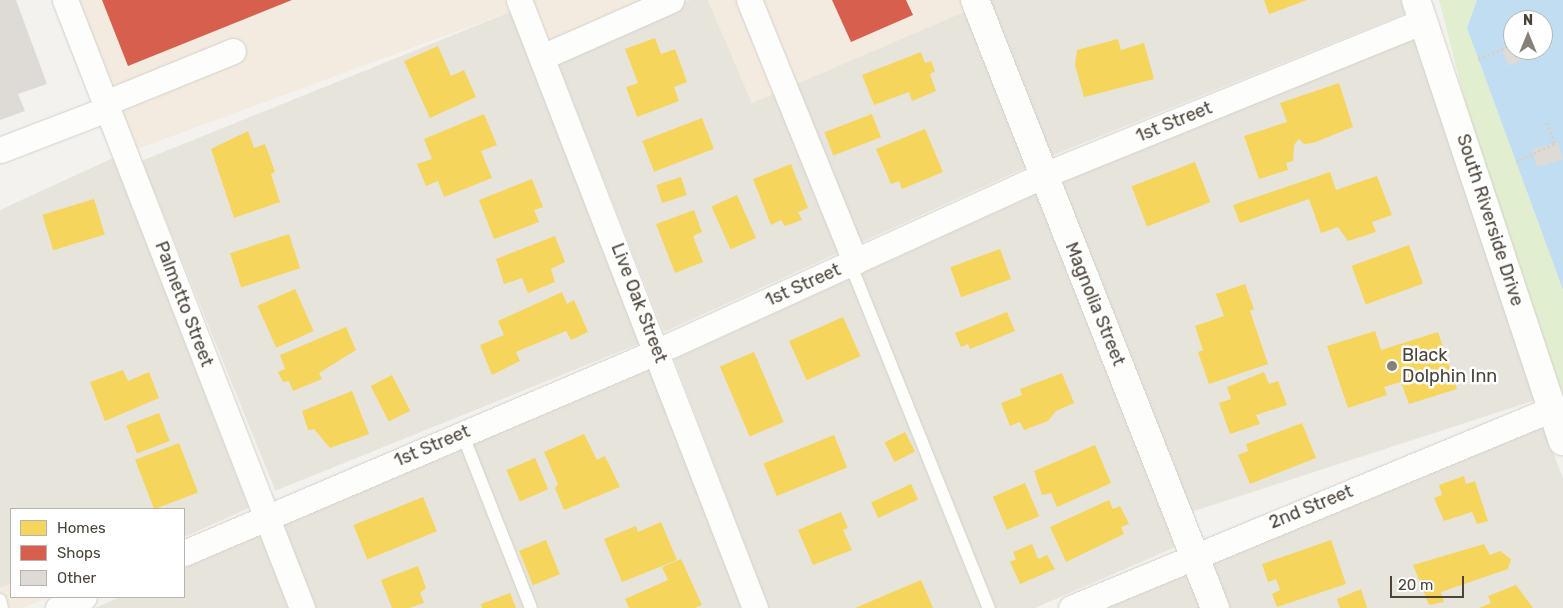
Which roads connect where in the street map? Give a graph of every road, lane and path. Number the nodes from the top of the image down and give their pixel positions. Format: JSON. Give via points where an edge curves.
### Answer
{"nodes":[{"id":1,"x":65,"y":0,"type":"edge"},
{"id":2,"x":519,"y":0,"type":"edge"},
{"id":3,"x":671,"y":0,"type":"edge"},
{"id":4,"x":749,"y":0,"type":"edge"},
{"id":5,"x":975,"y":0,"type":"edge"},
{"id":6,"x":1420,"y":11,"type":"edge"},
{"id":7,"x":1503,"y":50,"type":"edge"},
{"id":8,"x":233,"y":51,"type":"dead end"},
{"id":9,"x":542,"y":57,"type":"junction"},
{"id":10,"x":1478,"y":59,"type":"dead end"},
{"id":11,"x":106,"y":106,"type":"junction"},
{"id":12,"x":1546,"y":122,"type":"dead end"},
{"id":13,"x":0,"y":150,"type":"edge"},
{"id":14,"x":1516,"y":162,"type":"dead end"},
{"id":15,"x":1044,"y":174,"type":"junction"},
{"id":16,"x":852,"y":262,"type":"junction"},
{"id":17,"x":658,"y":351,"type":"junction"},
{"id":18,"x":1552,"y":409,"type":"junction"},
{"id":19,"x":462,"y":433,"type":"junction"},
{"id":20,"x":1563,"y":441,"type":"edge"},
{"id":21,"x":266,"y":516,"type":"junction"},
{"id":22,"x":185,"y":552,"type":"edge"},
{"id":23,"x":1195,"y":554,"type":"junction"},
{"id":24,"x":82,"y":598,"type":"edge"},
{"id":25,"x":0,"y":600,"type":"edge"},
{"id":26,"x":2,"y":608,"type":"edge"},
{"id":27,"x":58,"y":608,"type":"edge"},
{"id":28,"x":302,"y":608,"type":"edge"},
{"id":29,"x":531,"y":608,"type":"edge"},
{"id":30,"x":756,"y":608,"type":"edge"},
{"id":31,"x":989,"y":608,"type":"edge"},
{"id":32,"x":1071,"y":608,"type":"edge"},
{"id":33,"x":1215,"y":608,"type":"edge"}],
"edges":[{"from":1,"to":11,"type":"street","name":"Palmetto Street"},
{"from":2,"to":9,"type":"street","name":"Live Oak Street"},
{"from":3,"to":9,"type":"street"},
{"from":4,"to":16,"type":"street"},
{"from":5,"to":15,"type":"street","name":"Magnolia Street"},
{"from":6,"to":15,"type":"street","name":"1st Street"},
{"from":6,"to":18,"type":"street","name":"South Riverside Drive"},
{"from":7,"to":10,"type":"path"},
{"from":8,"to":11,"type":"street"},
{"from":9,"to":17,"type":"street","name":"Live Oak Street"},
{"from":11,"to":13,"type":"street"},
{"from":11,"to":21,"type":"street","name":"Palmetto Street"},
{"from":12,"to":14,"type":"path","via":[[1555,143]]},
{"from":15,"to":16,"type":"street","name":"1st Street"},
{"from":15,"to":23,"type":"street","name":"Magnolia Street"},
{"from":16,"to":17,"type":"street","name":"1st Street"},
{"from":16,"to":31,"type":"lane"},
{"from":17,"to":19,"type":"street","name":"1st Street"},
{"from":17,"to":30,"type":"street","name":"Live Oak Street"},
{"from":18,"to":20,"type":"street","name":"South Riverside Drive"},
{"from":18,"to":23,"type":"street","name":"2nd Street"},
{"from":19,"to":21,"type":"street","name":"1st Street"},
{"from":19,"to":29,"type":"lane"},
{"from":21,"to":22,"type":"street","name":"1st Street"},
{"from":21,"to":28,"type":"street","name":"Palmetto Street"},
{"from":23,"to":32,"type":"street","name":"2nd Street"},
{"from":23,"to":33,"type":"street","name":"Magnolia Street"},
{"from":24,"to":27,"type":"street"},
{"from":25,"to":26,"type":"lane"}]}
